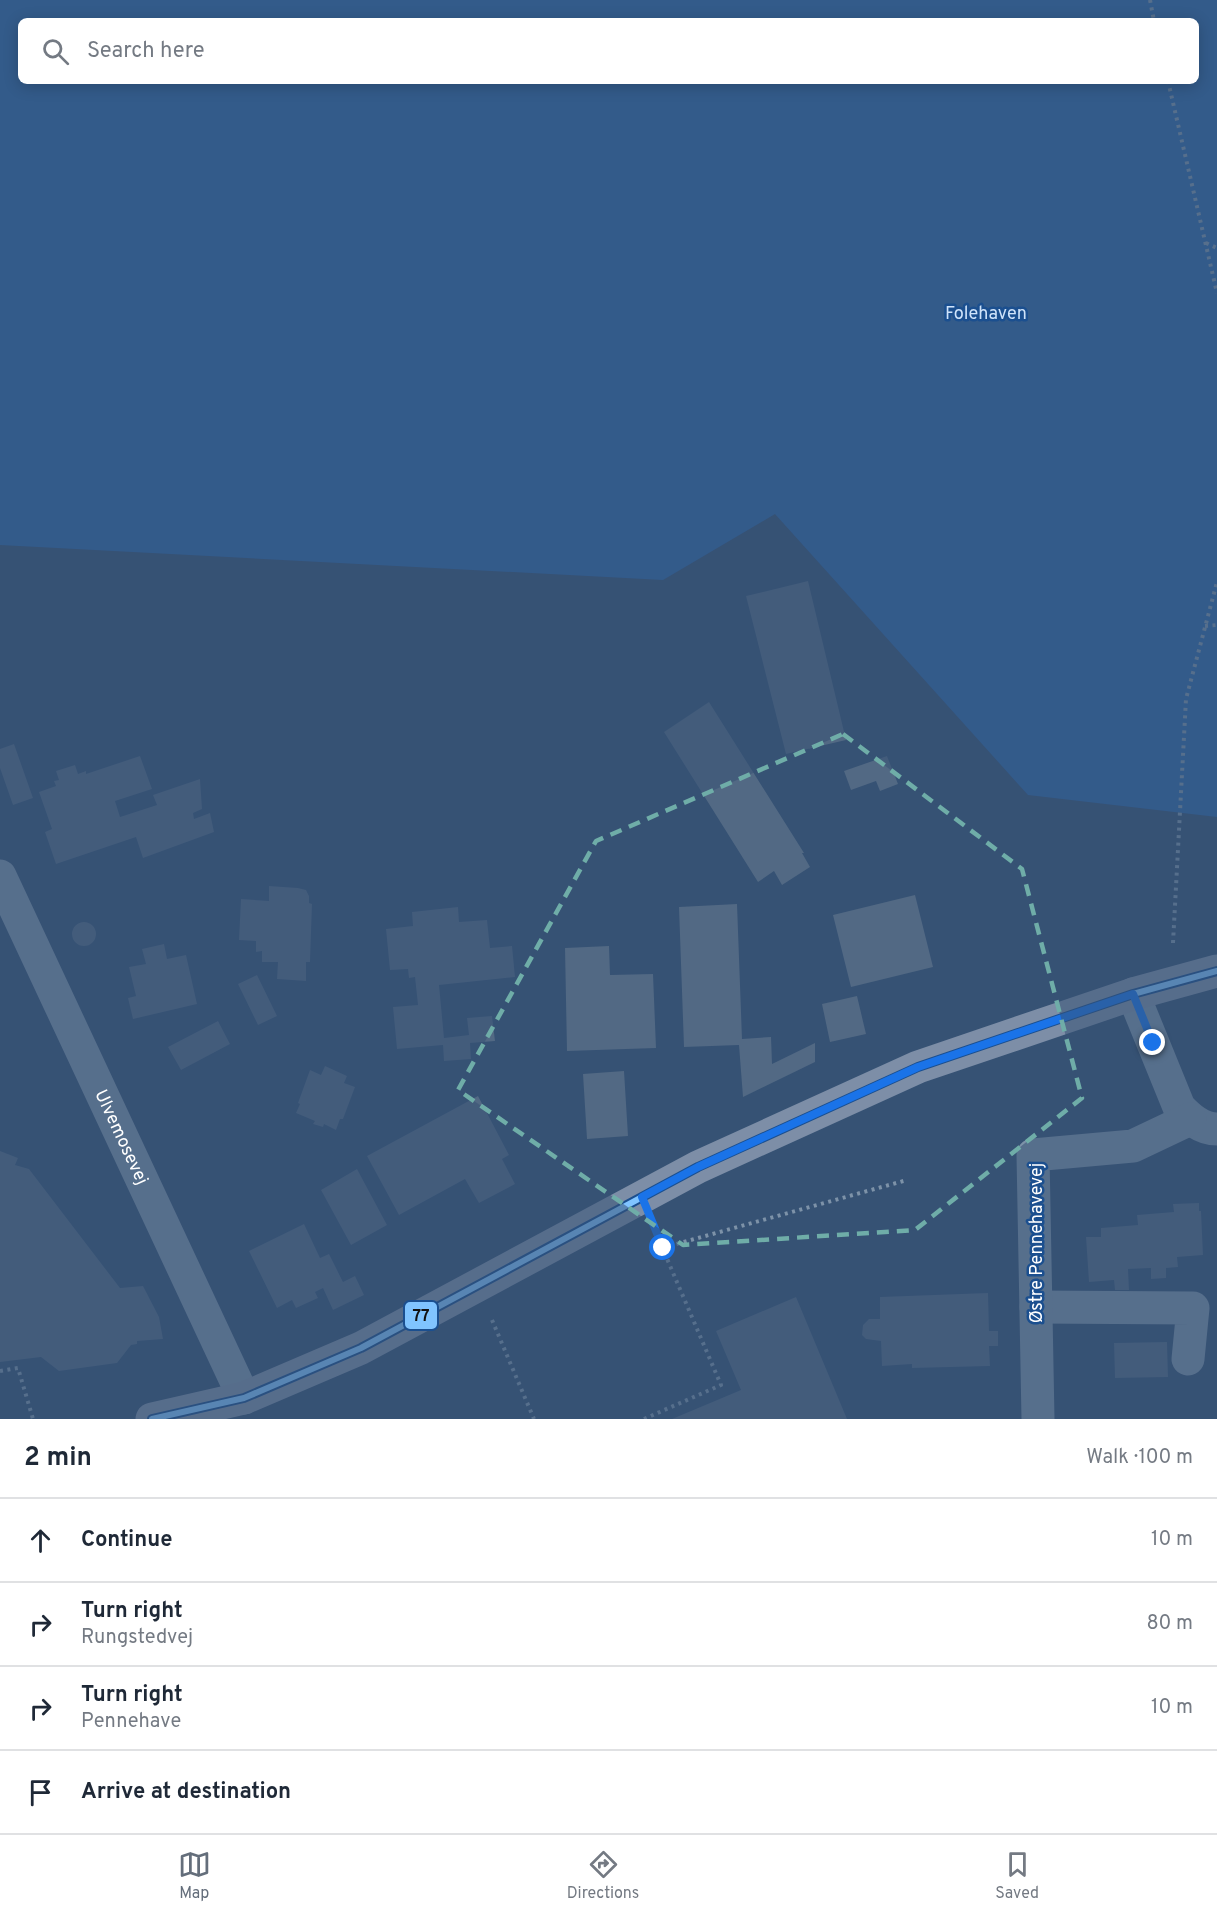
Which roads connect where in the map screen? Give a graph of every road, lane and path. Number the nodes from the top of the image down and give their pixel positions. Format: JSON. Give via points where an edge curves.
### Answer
{"nodes":[{"id":1,"x":1150,"y":0,"type":"edge"},
{"id":2,"x":1153,"y":18,"type":"edge"},
{"id":3,"x":1169,"y":84,"type":"edge"},
{"id":4,"x":1205,"y":243,"type":"junction"},
{"id":5,"x":1217,"y":248,"type":"edge"},
{"id":6,"x":1217,"y":293,"type":"edge"},
{"id":7,"x":1217,"y":582,"type":"edge"},
{"id":8,"x":1205,"y":626,"type":"junction"},
{"id":9,"x":1217,"y":626,"type":"edge"},
{"id":10,"x":0,"y":876,"type":"edge"},
{"id":11,"x":1217,"y":971,"type":"edge"},
{"id":12,"x":1170,"y":984,"type":"junction"},
{"id":13,"x":1133,"y":994,"type":"junction"},
{"id":14,"x":1204,"y":1124,"type":"edge"},
{"id":15,"x":907,"y":1180,"type":"dead end"},
{"id":16,"x":642,"y":1197,"type":"junction"},
{"id":17,"x":663,"y":1248,"type":"junction"},
{"id":18,"x":478,"y":1286,"type":"junction"},
{"id":19,"x":1036,"y":1307,"type":"junction"},
{"id":20,"x":1188,"y":1359,"type":"dead end"},
{"id":21,"x":0,"y":1371,"type":"edge"},
{"id":22,"x":244,"y":1398,"type":"junction"},
{"id":23,"x":33,"y":1419,"type":"edge"},
{"id":24,"x":152,"y":1419,"type":"edge"},
{"id":25,"x":534,"y":1419,"type":"edge"},
{"id":26,"x":644,"y":1419,"type":"edge"},
{"id":27,"x":1038,"y":1419,"type":"edge"}],
"edges":[{"from":1,"to":2,"type":"path"},
{"from":3,"to":4,"type":"path"},
{"from":4,"to":5,"type":"path"},
{"from":4,"to":6,"type":"path"},
{"from":7,"to":8,"type":"path"},
{"from":8,"to":9,"type":"path"},
{"from":8,"to":12,"type":"path","via":[[1186,699]]},
{"from":10,"to":22,"type":"street","name":"Ulvemosevej"},
{"from":11,"to":12,"type":"main road"},
{"from":12,"to":13,"type":"main road"},
{"from":13,"to":14,"type":"street","via":[[1179,1107]]},
{"from":13,"to":16,"type":"main road","via":[[918,1067],[698,1167]]},
{"from":14,"to":19,"type":"street","name":"Østre Pennehavevej","via":[[1133,1146],[1033,1155]]},
{"from":15,"to":17,"type":"path"},
{"from":16,"to":17,"type":"path"},
{"from":16,"to":18,"type":"main road"},
{"from":17,"to":26,"type":"path","via":[[721,1385]]},
{"from":18,"to":22,"type":"main road","via":[[362,1348]]},
{"from":18,"to":25,"type":"path"},
{"from":19,"to":20,"type":"street","via":[[1193,1308]]},
{"from":19,"to":27,"type":"street","name":"Østre Pennehavevej"},
{"from":21,"to":23,"type":"path","via":[[18,1368]]},
{"from":22,"to":24,"type":"main road"}]}
